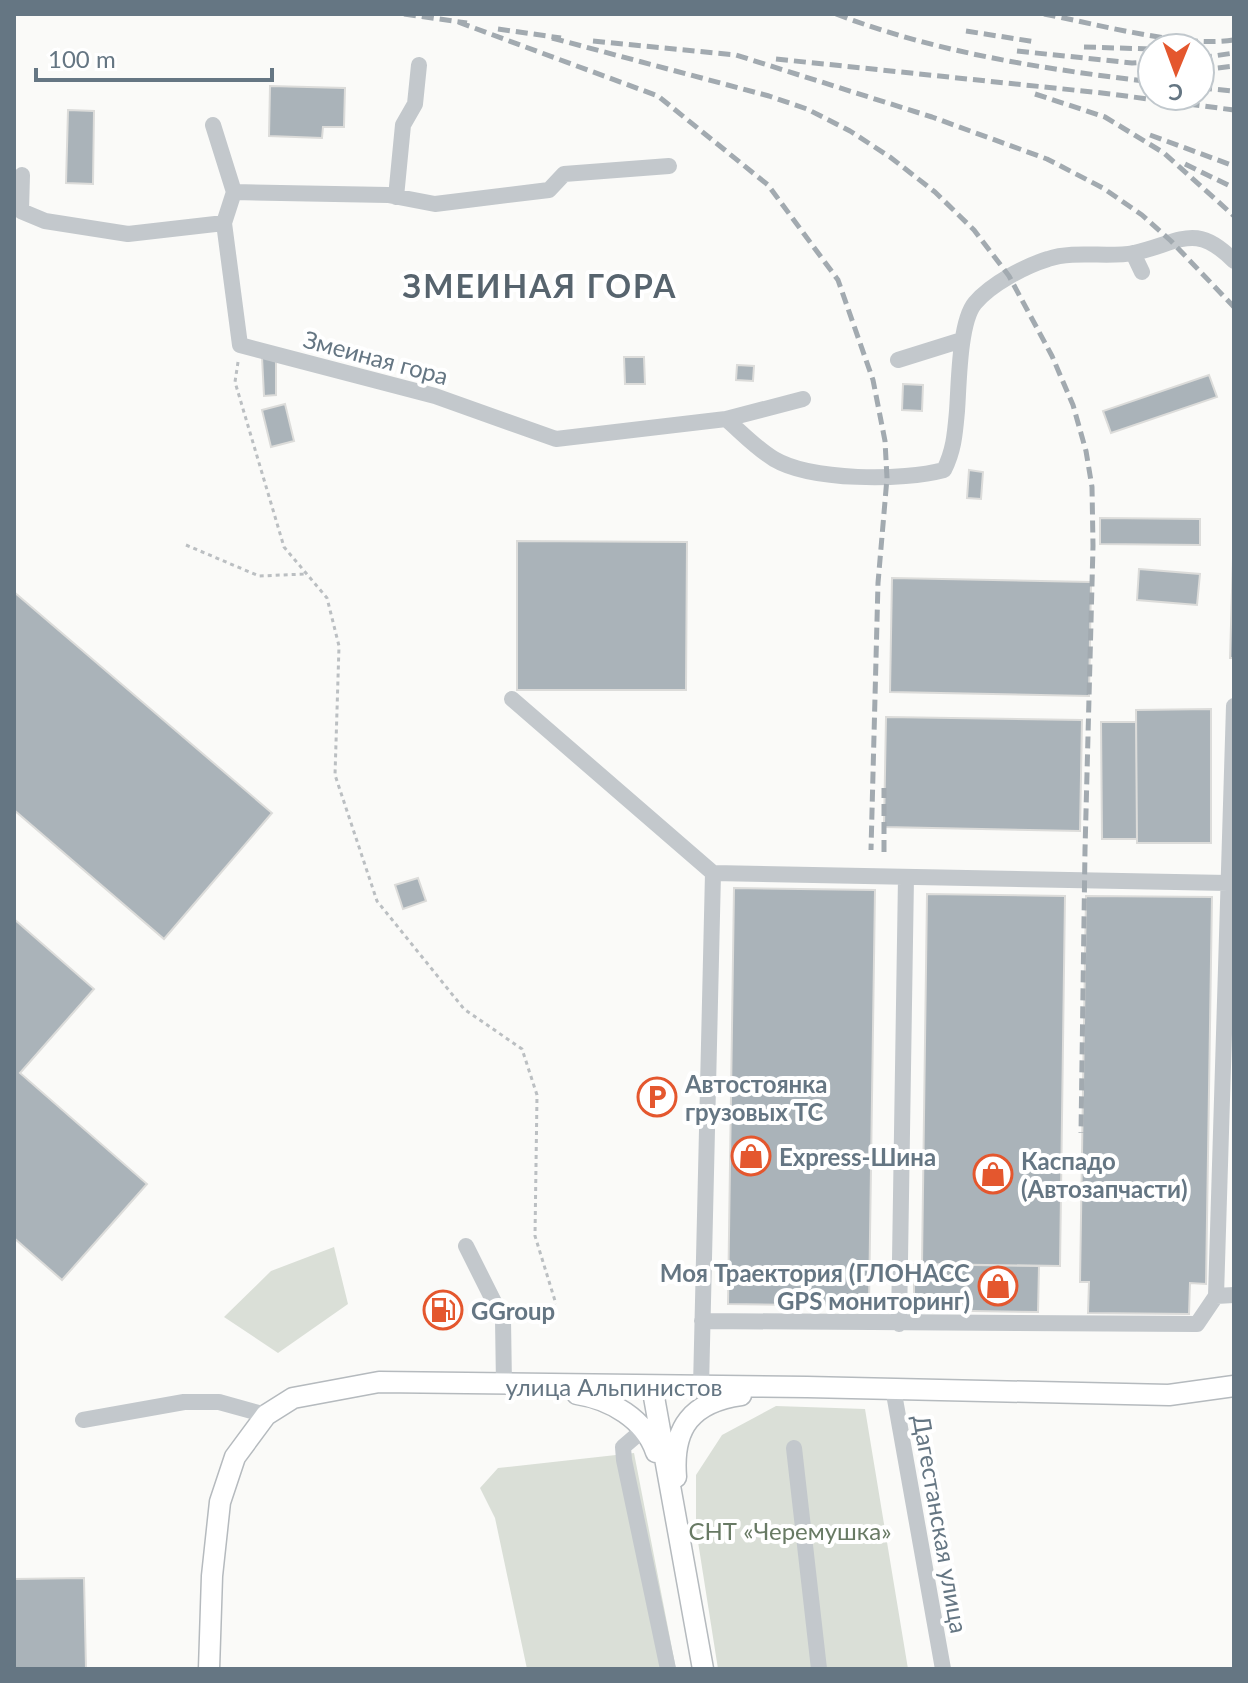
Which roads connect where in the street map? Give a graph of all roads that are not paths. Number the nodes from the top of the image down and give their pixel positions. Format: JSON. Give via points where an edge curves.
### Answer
{"nodes":[{"id":1,"x":419,"y":65,"type":"dead end"},
{"id":2,"x":213,"y":125,"type":"dead end"},
{"id":3,"x":669,"y":166,"type":"dead end"},
{"id":4,"x":22,"y":175,"type":"dead end"},
{"id":5,"x":234,"y":192,"type":"junction"},
{"id":6,"x":396,"y":197,"type":"junction"},
{"id":7,"x":224,"y":223,"type":"junction"},
{"id":8,"x":1133,"y":253,"type":"junction"},
{"id":9,"x":1234,"y":261,"type":"edge"},
{"id":10,"x":1142,"y":272,"type":"dead end"},
{"id":11,"x":962,"y":340,"type":"junction"},
{"id":12,"x":898,"y":360,"type":"dead end"},
{"id":13,"x":803,"y":399,"type":"dead end"},
{"id":14,"x":726,"y":419,"type":"junction"},
{"id":15,"x":512,"y":699,"type":"dead end"},
{"id":16,"x":1234,"y":706,"type":"edge"},
{"id":17,"x":713,"y":873,"type":"junction"},
{"id":18,"x":906,"y":877,"type":"junction"},
{"id":19,"x":1231,"y":885,"type":"edge"},
{"id":20,"x":466,"y":1246,"type":"dead end"},
{"id":21,"x":1234,"y":1295,"type":"edge"},
{"id":22,"x":1216,"y":1296,"type":"junction"},
{"id":23,"x":702,"y":1321,"type":"junction"},
{"id":24,"x":899,"y":1324,"type":"junction"},
{"id":25,"x":508,"y":1385,"type":"junction"},
{"id":26,"x":652,"y":1386,"type":"junction"},
{"id":27,"x":1234,"y":1386,"type":"edge"},
{"id":28,"x":701,"y":1387,"type":"junction"},
{"id":29,"x":807,"y":1387,"type":"junction"},
{"id":30,"x":893,"y":1388,"type":"junction"},
{"id":31,"x":266,"y":1415,"type":"junction"},
{"id":32,"x":83,"y":1420,"type":"dead end"},
{"id":33,"x":644,"y":1429,"type":"junction"},
{"id":34,"x":794,"y":1448,"type":"dead end"},
{"id":35,"x":671,"y":1495,"type":"junction"},
{"id":36,"x":681,"y":1553,"type":"junction"},
{"id":37,"x":209,"y":1669,"type":"edge"},
{"id":38,"x":668,"y":1669,"type":"edge"},
{"id":39,"x":703,"y":1669,"type":"edge"},
{"id":40,"x":819,"y":1669,"type":"edge"},
{"id":41,"x":943,"y":1669,"type":"edge"}],
"edges":[{"from":1,"to":6,"type":"street","via":[[415,104],[403,125]]},
{"from":2,"to":5,"type":"street"},
{"from":3,"to":6,"type":"street","via":[[564,174],[549,190],[435,204]]},
{"from":4,"to":7,"type":"street","via":[[21,211],[45,221],[128,234]]},
{"from":5,"to":6,"type":"street"},
{"from":5,"to":7,"type":"street"},
{"from":7,"to":14,"type":"street","name":"Змеиная гора","via":[[240,345],[435,396],[556,439]]},
{"from":8,"to":9,"type":"street","via":[[1204,238]]},
{"from":8,"to":10,"type":"street"},
{"from":8,"to":11,"type":"street","via":[[1051,258],[1009,276],[974,304]]},
{"from":11,"to":12,"type":"street"},
{"from":11,"to":14,"type":"street","via":[[954,451],[944,470],[887,478],[822,473],[775,459]]},
{"from":13,"to":14,"type":"street","name":"Змеиная гора"},
{"from":15,"to":17,"type":"street"},
{"from":16,"to":19,"type":"street"},
{"from":17,"to":18,"type":"street"},
{"from":17,"to":23,"type":"street"},
{"from":18,"to":19,"type":"street"},
{"from":18,"to":24,"type":"street"},
{"from":19,"to":22,"type":"street"},
{"from":20,"to":25,"type":"street","via":[[503,1320]]},
{"from":21,"to":22,"type":"street"},
{"from":22,"to":24,"type":"street","via":[[1197,1324]]},
{"from":23,"to":24,"type":"street"},
{"from":23,"to":28,"type":"street"},
{"from":25,"to":26,"type":"main road","name":"улица Альпинистов"},
{"from":25,"to":31,"type":"main road","name":"улица Альпинистов","via":[[379,1382],[293,1398]]},
{"from":25,"to":33,"type":"main road","via":[[590,1396],[611,1403]]},
{"from":26,"to":28,"type":"main road","name":"улица Альпинистов"},
{"from":26,"to":35,"type":"main road"},
{"from":27,"to":30,"type":"main road","name":"улица Альпинистов","via":[[1169,1395]]},
{"from":28,"to":29,"type":"main road","name":"улица Альпинистов"},
{"from":29,"to":30,"type":"main road","name":"улица Альпинистов"},
{"from":29,"to":36,"type":"main road","via":[[724,1397],[691,1417],[677,1444]]},
{"from":30,"to":41,"type":"street","name":"Дагестанская улица"},
{"from":31,"to":32,"type":"street","via":[[219,1402],[184,1402]]},
{"from":31,"to":37,"type":"main road","name":"улица Альпинистов","via":[[235,1457],[220,1502]]},
{"from":33,"to":35,"type":"main road"},
{"from":33,"to":38,"type":"street","via":[[623,1447],[624,1460]]},
{"from":34,"to":40,"type":"street"},
{"from":35,"to":36,"type":"main road"},
{"from":36,"to":39,"type":"main road"}]}
